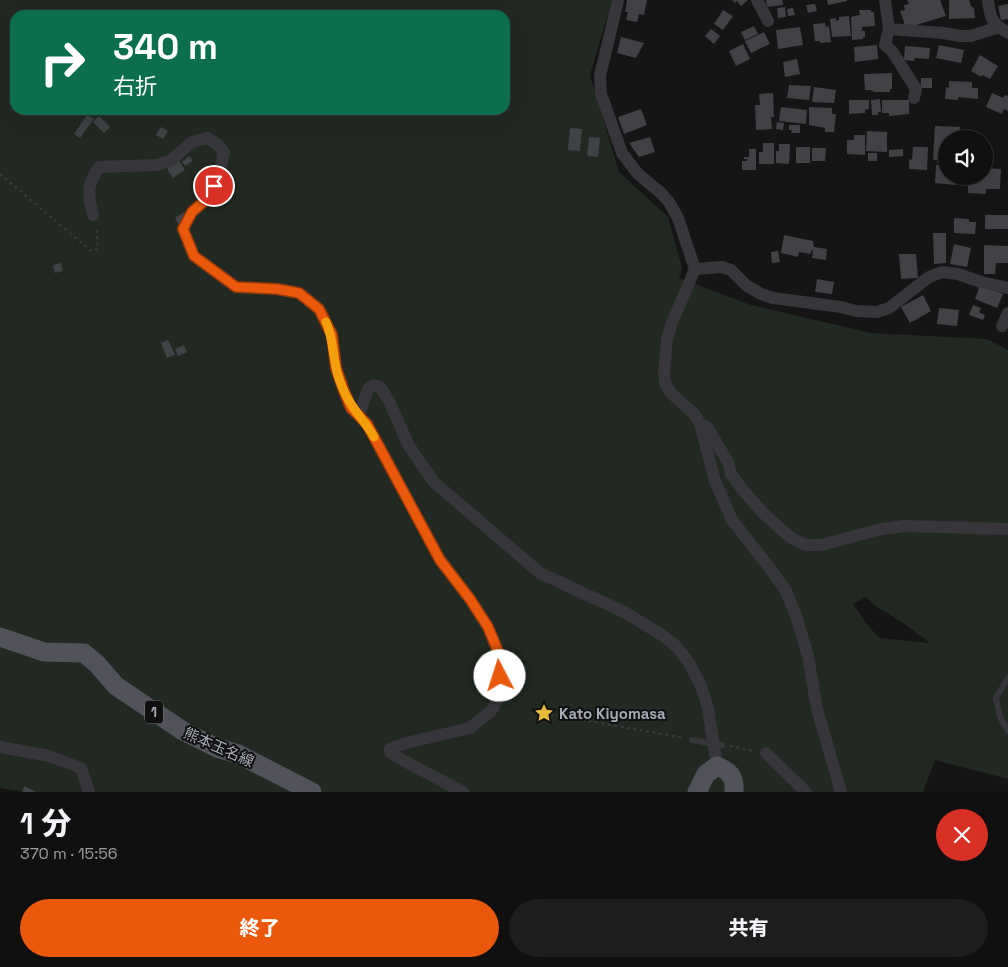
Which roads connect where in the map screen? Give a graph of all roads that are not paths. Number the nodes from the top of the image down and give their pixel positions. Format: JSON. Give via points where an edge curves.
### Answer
{"nodes":[{"id":1,"x":618,"y":0,"type":"edge"},
{"id":2,"x":757,"y":0,"type":"edge"},
{"id":3,"x":885,"y":0,"type":"edge"},
{"id":4,"x":988,"y":0,"type":"edge"},
{"id":5,"x":768,"y":21,"type":"dead end"},
{"id":6,"x":890,"y":30,"type":"junction"},
{"id":7,"x":1004,"y":30,"type":"edge"},
{"id":8,"x":914,"y":98,"type":"dead end"},
{"id":9,"x":93,"y":215,"type":"road end"},
{"id":10,"x":695,"y":269,"type":"junction"},
{"id":11,"x":1008,"y":288,"type":"edge"},
{"id":12,"x":1008,"y":313,"type":"edge"},
{"id":13,"x":1002,"y":326,"type":"dead end"},
{"id":14,"x":359,"y":415,"type":"junction"},
{"id":15,"x":700,"y":424,"type":"junction"},
{"id":16,"x":1008,"y":529,"type":"edge"},
{"id":17,"x":0,"y":637,"type":"edge"},
{"id":18,"x":1008,"y":678,"type":"edge"},
{"id":19,"x":1008,"y":730,"type":"edge"},
{"id":20,"x":692,"y":740,"type":"road end"},
{"id":21,"x":718,"y":744,"type":"junction"},
{"id":22,"x":0,"y":747,"type":"edge"},
{"id":23,"x":766,"y":753,"type":"road end"},
{"id":24,"x":717,"y":766,"type":"junction"},
{"id":25,"x":88,"y":792,"type":"edge"},
{"id":26,"x":312,"y":792,"type":"edge"},
{"id":27,"x":463,"y":792,"type":"edge"},
{"id":28,"x":697,"y":792,"type":"edge"},
{"id":29,"x":734,"y":792,"type":"edge"},
{"id":30,"x":806,"y":792,"type":"edge"},
{"id":31,"x":841,"y":792,"type":"edge"}],
"edges":[{"from":1,"to":10,"type":"street","via":[[600,76],[601,94],[622,153],[638,174],[669,202],[678,218]]},
{"from":2,"to":5,"type":"street"},
{"from":3,"to":6,"type":"street"},
{"from":4,"to":7,"type":"street","via":[[991,19]]},
{"from":6,"to":7,"type":"street","via":[[943,32],[960,36]]},
{"from":6,"to":8,"type":"street","via":[[885,45],[916,89]]},
{"from":9,"to":14,"type":"street","via":[[88,192],[91,178],[99,167],[156,165],[170,161],[192,142],[207,138],[216,144],[224,152],[219,175],[208,198],[192,212],[183,229],[194,256],[236,287],[299,293],[319,309],[332,335],[336,368],[344,391],[351,408]]},
{"from":10,"to":11,"type":"street","via":[[722,267],[731,270],[747,286],[773,298],[856,311],[877,312],[889,308],[929,277],[942,272]]},
{"from":10,"to":15,"type":"street","via":[[671,325],[664,371],[670,392],[695,415]]},
{"from":12,"to":13,"type":"street"},
{"from":14,"to":21,"type":"street","via":[[368,389],[374,385],[380,387],[409,446],[434,482],[540,573],[624,612],[677,647],[701,686]]},
{"from":14,"to":27,"type":"street","via":[[367,424],[440,560],[488,627],[500,656],[500,696],[491,710],[470,728],[390,749],[397,757]]},
{"from":15,"to":16,"type":"street","via":[[707,427],[728,462],[731,474],[752,502],[783,531],[805,545],[821,545],[904,526]]},
{"from":15,"to":31,"type":"street","via":[[715,481],[732,520],[786,591],[796,616],[808,656],[817,709]]},
{"from":17,"to":26,"type":"main road","name":"熊本玉名線","number":"1","via":[[44,652],[84,653],[116,686],[183,731],[217,748],[238,754]]},
{"from":18,"to":19,"type":"lane","via":[[996,698],[1000,717]]},
{"from":20,"to":21,"type":"lane"},
{"from":21,"to":24,"type":"street"},
{"from":22,"to":25,"type":"street","via":[[49,756],[81,768]]},
{"from":23,"to":30,"type":"street"},
{"from":24,"to":28,"type":"main road","via":[[706,774]]},
{"from":24,"to":29,"type":"main road","via":[[732,774]]}]}
